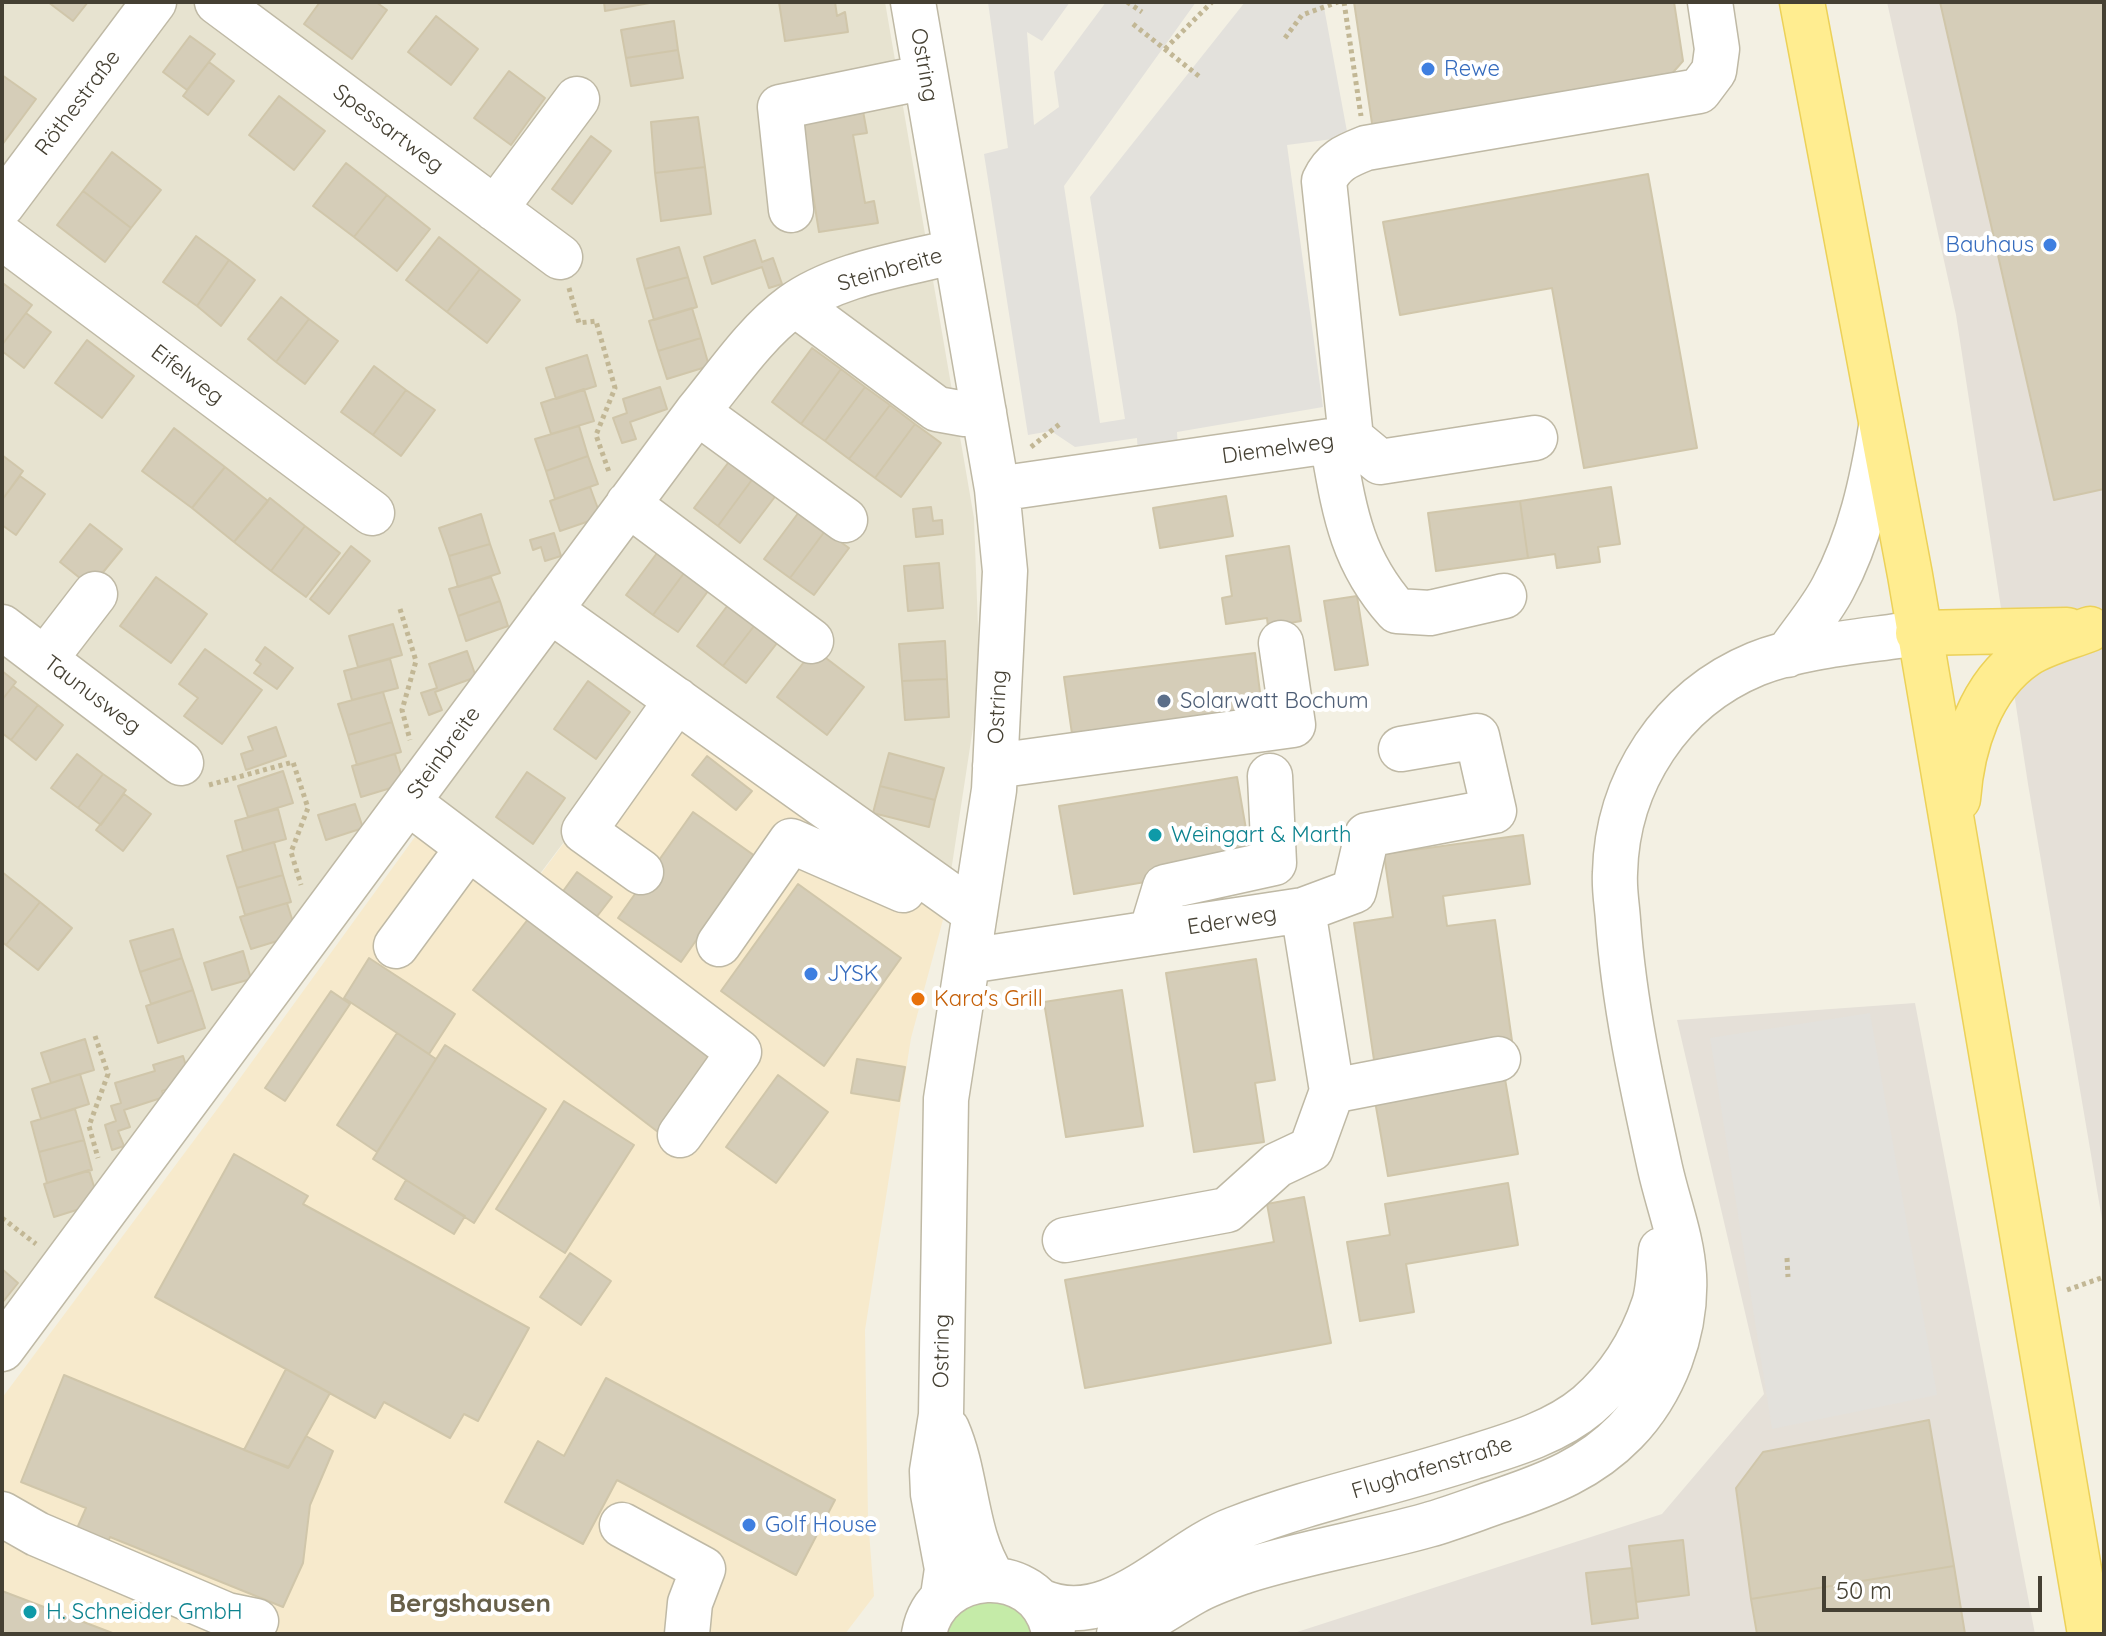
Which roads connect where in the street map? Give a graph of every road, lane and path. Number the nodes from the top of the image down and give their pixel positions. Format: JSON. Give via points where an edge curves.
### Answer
{"nodes":[{"id":1,"x":154,"y":2,"type":"edge"},
{"id":2,"x":217,"y":2,"type":"edge"},
{"id":3,"x":913,"y":2,"type":"edge"},
{"id":4,"x":1127,"y":2,"type":"edge"},
{"id":5,"x":1212,"y":2,"type":"edge"},
{"id":6,"x":1341,"y":2,"type":"edge"},
{"id":7,"x":1710,"y":2,"type":"edge"},
{"id":8,"x":1802,"y":2,"type":"edge"},
{"id":9,"x":1142,"y":12,"type":"dead end"},
{"id":10,"x":1133,"y":24,"type":"dead end"},
{"id":11,"x":1285,"y":38,"type":"dead end"},
{"id":12,"x":1165,"y":49,"type":"junction"},
{"id":13,"x":926,"y":77,"type":"junction"},
{"id":14,"x":1200,"y":77,"type":"dead end"},
{"id":15,"x":577,"y":99,"type":"dead end"},
{"id":16,"x":1366,"y":148,"type":"junction"},
{"id":17,"x":2,"y":205,"type":"edge"},
{"id":18,"x":495,"y":209,"type":"junction"},
{"id":19,"x":791,"y":210,"type":"dead end"},
{"id":20,"x":2,"y":237,"type":"edge"},
{"id":21,"x":956,"y":251,"type":"junction"},
{"id":22,"x":560,"y":257,"type":"joint"},
{"id":23,"x":795,"y":304,"type":"junction"},
{"id":24,"x":697,"y":412,"type":"junction"},
{"id":25,"x":984,"y":412,"type":"junction"},
{"id":26,"x":1881,"y":425,"type":"junction"},
{"id":27,"x":1535,"y":438,"type":"dead end"},
{"id":28,"x":1342,"y":439,"type":"junction"},
{"id":29,"x":997,"y":489,"type":"junction"},
{"id":30,"x":626,"y":507,"type":"junction"},
{"id":31,"x":372,"y":513,"type":"dead end"},
{"id":32,"x":845,"y":520,"type":"dead end"},
{"id":33,"x":1504,"y":596,"type":"dead end"},
{"id":34,"x":98,"y":602,"type":"dead end"},
{"id":35,"x":400,"y":609,"type":"dead end"},
{"id":36,"x":550,"y":610,"type":"junction"},
{"id":37,"x":2,"y":627,"type":"edge"},
{"id":38,"x":2097,"y":630,"type":"edge"},
{"id":39,"x":1918,"y":633,"type":"junction"},
{"id":40,"x":811,"y":641,"type":"dead end"},
{"id":41,"x":1281,"y":643,"type":"dead end"},
{"id":42,"x":1787,"y":655,"type":"junction"},
{"id":43,"x":51,"y":664,"type":"junction"},
{"id":44,"x":677,"y":700,"type":"junction"},
{"id":45,"x":1401,"y":749,"type":"dead end"},
{"id":46,"x":181,"y":763,"type":"joint"},
{"id":47,"x":995,"y":766,"type":"junction"},
{"id":48,"x":1270,"y":776,"type":"dead end"},
{"id":49,"x":415,"y":793,"type":"junction"},
{"id":50,"x":468,"y":848,"type":"junction"},
{"id":51,"x":1955,"y":849,"type":"junction"},
{"id":52,"x":916,"y":871,"type":"junction"},
{"id":53,"x":641,"y":872,"type":"dead end"},
{"id":54,"x":1303,"y":910,"type":"junction"},
{"id":55,"x":975,"y":913,"type":"junction"},
{"id":56,"x":314,"y":928,"type":"junction"},
{"id":57,"x":1151,"y":933,"type":"junction"},
{"id":58,"x":719,"y":944,"type":"dead end"},
{"id":59,"x":396,"y":946,"type":"dead end"},
{"id":60,"x":968,"y":961,"type":"junction"},
{"id":61,"x":95,"y":1036,"type":"dead end"},
{"id":62,"x":1498,"y":1059,"type":"dead end"},
{"id":63,"x":1332,"y":1091,"type":"junction"},
{"id":64,"x":680,"y":1135,"type":"dead end"},
{"id":65,"x":1661,"y":1172,"type":"junction"},
{"id":66,"x":110,"y":1202,"type":"junction"},
{"id":67,"x":2,"y":1218,"type":"edge"},
{"id":68,"x":1065,"y":1240,"type":"dead end"},
{"id":69,"x":1787,"y":1258,"type":"dead end"},
{"id":70,"x":63,"y":1264,"type":"junction"},
{"id":71,"x":1788,"y":1277,"type":"dead end"},
{"id":72,"x":2104,"y":1277,"type":"edge"},
{"id":73,"x":2084,"y":1284,"type":"dead end"},
{"id":74,"x":2,"y":1349,"type":"edge"},
{"id":75,"x":941,"y":1415,"type":"junction"},
{"id":76,"x":2,"y":1514,"type":"edge"},
{"id":77,"x":622,"y":1525,"type":"dead end"},
{"id":78,"x":993,"y":1578,"type":"junction"},
{"id":79,"x":934,"y":1615,"type":"edge"},
{"id":80,"x":1047,"y":1617,"type":"edge"},
{"id":81,"x":256,"y":1621,"type":"dead end"},
{"id":82,"x":687,"y":1634,"type":"edge"},
{"id":83,"x":1119,"y":1634,"type":"edge"},
{"id":84,"x":2090,"y":1634,"type":"edge"}],
"edges":[{"from":1,"to":17,"type":"street","name":"Röthestraße"},
{"from":2,"to":18,"type":"street","name":"Spessartweg"},
{"from":3,"to":13,"type":"street","name":"Ostring"},
{"from":4,"to":9,"type":"path"},
{"from":5,"to":12,"type":"path"},
{"from":6,"to":11,"type":"path","via":[[1302,15]]},
{"from":6,"to":16,"type":"path"},
{"from":7,"to":16,"type":"street","via":[[1717,49],[1714,71],[1699,91]]},
{"from":8,"to":26,"type":"main road"},
{"from":10,"to":12,"type":"path"},
{"from":12,"to":14,"type":"path"},
{"from":13,"to":19,"type":"street","via":[[780,107]]},
{"from":13,"to":21,"type":"street","name":"Ostring"},
{"from":15,"to":18,"type":"street"},
{"from":16,"to":28,"type":"street","name":"Diemelweg","via":[[1342,157],[1324,181]]},
{"from":18,"to":22,"type":"street","name":"Spessartweg"},
{"from":20,"to":31,"type":"street","name":"Eifelweg"},
{"from":21,"to":23,"type":"street","name":"Steinbreite","via":[[847,279]]},
{"from":21,"to":25,"type":"street","name":"Ostring"},
{"from":22,"to":30,"type":"path","via":[[579,323],[596,321],[615,388],[596,435]]},
{"from":23,"to":24,"type":"street","name":"Steinbreite"},
{"from":23,"to":25,"type":"street","via":[[937,409]]},
{"from":24,"to":30,"type":"street","name":"Steinbreite"},
{"from":24,"to":32,"type":"street"},
{"from":25,"to":29,"type":"street","name":"Ostring"},
{"from":26,"to":39,"type":"main road"},
{"from":26,"to":42,"type":"street","via":[[1873,476],[1841,573]]},
{"from":27,"to":28,"type":"street","via":[[1380,462]]},
{"from":28,"to":29,"type":"street","name":"Diemelweg"},
{"from":28,"to":33,"type":"street","via":[[1343,503],[1354,543],[1376,588],[1397,611],[1430,613]]},
{"from":29,"to":47,"type":"street","name":"Ostring","via":[[1005,571]]},
{"from":30,"to":36,"type":"street","name":"Steinbreite"},
{"from":30,"to":40,"type":"street"},
{"from":34,"to":43,"type":"street"},
{"from":35,"to":49,"type":"path","via":[[416,661],[402,710]]},
{"from":36,"to":44,"type":"street"},
{"from":36,"to":49,"type":"street","name":"Steinbreite"},
{"from":37,"to":43,"type":"street","name":"Taunusweg"},
{"from":38,"to":39,"type":"main road"},
{"from":38,"to":51,"type":"main road","via":[[2027,654],[1984,702],[1966,748]]},
{"from":39,"to":42,"type":"street","name":"Flughafenstraße"},
{"from":39,"to":51,"type":"main road"},
{"from":41,"to":47,"type":"street","via":[[1293,725]]},
{"from":42,"to":65,"type":"street","name":"Flughafenstraße","via":[[1719,684],[1661,735],[1635,780],[1622,823],[1615,872],[1621,954]]},
{"from":43,"to":46,"type":"street","name":"Taunusweg"},
{"from":44,"to":52,"type":"street"},
{"from":44,"to":53,"type":"street","via":[[584,831]]},
{"from":45,"to":54,"type":"street","via":[[1477,736],[1494,811],[1367,835],[1354,891]]},
{"from":46,"to":56,"type":"path","via":[[211,786],[293,762],[308,808],[291,852]]},
{"from":47,"to":55,"type":"street","name":"Ostring"},
{"from":48,"to":57,"type":"street","via":[[1274,863],[1165,887]]},
{"from":49,"to":50,"type":"street"},
{"from":49,"to":56,"type":"street","name":"Steinbreite"},
{"from":50,"to":59,"type":"street"},
{"from":50,"to":64,"type":"street","via":[[739,1052]]},
{"from":51,"to":84,"type":"main road"},
{"from":52,"to":55,"type":"street"},
{"from":52,"to":58,"type":"street","via":[[903,890],[791,841]]},
{"from":54,"to":57,"type":"street","name":"Ederweg"},
{"from":54,"to":63,"type":"street","name":"Ederweg"},
{"from":55,"to":60,"type":"street","name":"Ostring"},
{"from":56,"to":66,"type":"street","name":"Steinbreite"},
{"from":57,"to":60,"type":"street","name":"Ederweg"},
{"from":60,"to":75,"type":"street","name":"Ostring","via":[[946,1099]]},
{"from":61,"to":66,"type":"path","via":[[108,1074],[89,1126]]},
{"from":62,"to":63,"type":"street"},
{"from":63,"to":68,"type":"street","name":"Ederweg","via":[[1311,1149],[1277,1165],[1227,1210]]},
{"from":65,"to":80,"type":"street","name":"Flughafenstraße","via":[[1662,1239],[1655,1302],[1634,1350],[1587,1406],[1512,1445],[1231,1530],[1109,1603],[1058,1609]]},
{"from":65,"to":83,"type":"street","name":"Flughafenstraße","via":[[1684,1277],[1678,1336],[1650,1404],[1594,1460],[1556,1481],[1431,1525],[1245,1572],[1198,1590]]},
{"from":66,"to":70,"type":"street","name":"Steinbreite"},
{"from":67,"to":70,"type":"path"},
{"from":69,"to":71,"type":"path"},
{"from":70,"to":74,"type":"street","name":"Steinbreite"},
{"from":72,"to":73,"type":"path"},
{"from":75,"to":78,"type":"street","name":"Ostring","via":[[962,1474],[974,1541]]},
{"from":75,"to":79,"type":"street","name":"Ostring","via":[[932,1471],[947,1569]]},
{"from":76,"to":81,"type":"street","via":[[227,1615]]},
{"from":77,"to":82,"type":"street","via":[[703,1569],[690,1603]]},
{"from":78,"to":79,"type":"street","via":[[961,1584]]},
{"from":78,"to":80,"type":"street","name":"Flughafenstraße","via":[[1026,1589]]}]}
